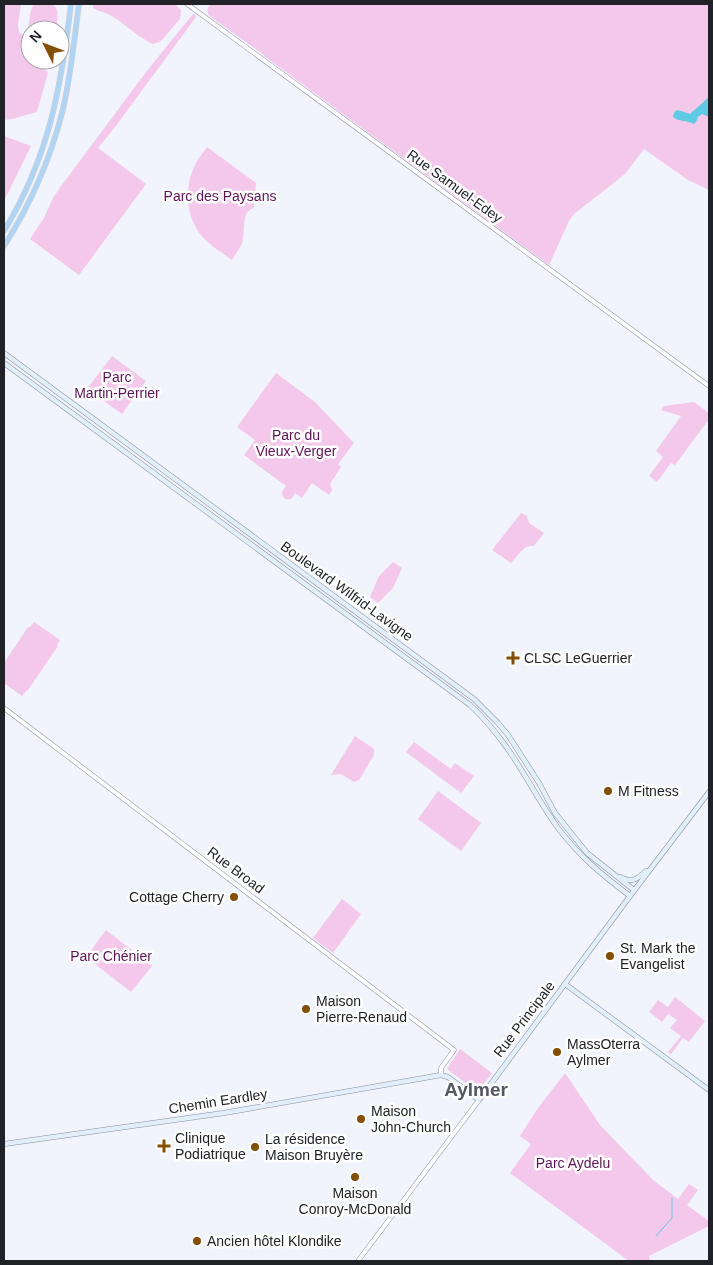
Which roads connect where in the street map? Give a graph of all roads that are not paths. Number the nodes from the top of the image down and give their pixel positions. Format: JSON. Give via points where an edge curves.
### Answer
{"nodes":[{"id":1,"x":71,"y":4,"type":"edge"},
{"id":2,"x":79,"y":4,"type":"edge"},
{"id":3,"x":187,"y":4,"type":"edge"},
{"id":4,"x":195,"y":6,"type":"edge"},
{"id":5,"x":4,"y":231,"type":"edge"},
{"id":6,"x":4,"y":246,"type":"edge"},
{"id":7,"x":4,"y":353,"type":"edge"},
{"id":8,"x":4,"y":363,"type":"edge"},
{"id":9,"x":709,"y":386,"type":"edge"},
{"id":10,"x":4,"y":708,"type":"edge"},
{"id":11,"x":709,"y":792,"type":"edge"},
{"id":12,"x":654,"y":864,"type":"junction"},
{"id":13,"x":612,"y":873,"type":"junction"},
{"id":14,"x":634,"y":890,"type":"junction"},
{"id":15,"x":630,"y":896,"type":"junction"},
{"id":16,"x":565,"y":984,"type":"junction"},
{"id":17,"x":438,"y":1076,"type":"junction"},
{"id":18,"x":709,"y":1090,"type":"edge"},
{"id":19,"x":479,"y":1100,"type":"junction"},
{"id":20,"x":4,"y":1144,"type":"edge"},
{"id":21,"x":358,"y":1261,"type":"edge"}],
"edges":[{"from":1,"to":5,"type":"highway","via":[[64,60],[45,144],[30,183]]},
{"from":2,"to":6,"type":"highway","via":[[58,128],[37,186]]},
{"from":3,"to":4,"type":"street","name":"Rue Samuel-Edey"},
{"from":4,"to":9,"type":"street","name":"Rue Samuel-Edey"},
{"from":7,"to":13,"type":"main road","name":"Boulevard Wilfrid-Lavigne","via":[[474,699],[513,742],[559,819],[587,853]]},
{"from":8,"to":15,"type":"main road","name":"Boulevard Wilfrid-Lavigne","via":[[470,705],[506,746],[550,817],[573,847]]},
{"from":10,"to":17,"type":"street","name":"Rue Broad","via":[[454,1050]]},
{"from":11,"to":12,"type":"main road","name":"Rue Principale"},
{"from":12,"to":13,"type":"main road","via":[[632,881]]},
{"from":12,"to":14,"type":"main road","name":"Rue Principale"},
{"from":13,"to":14,"type":"main road","name":"Boulevard Wilfrid-Lavigne"},
{"from":14,"to":15,"type":"main road","name":"Rue Principale"},
{"from":15,"to":16,"type":"main road","name":"Rue Principale"},
{"from":16,"to":18,"type":"main road"},
{"from":16,"to":19,"type":"main road","name":"Rue Principale"},
{"from":17,"to":19,"type":"main road","via":[[448,1077]]},
{"from":17,"to":20,"type":"main road","name":"Chemin Eardley","via":[[229,1112]]},
{"from":19,"to":21,"type":"street","name":"Rue Principale"}]}
